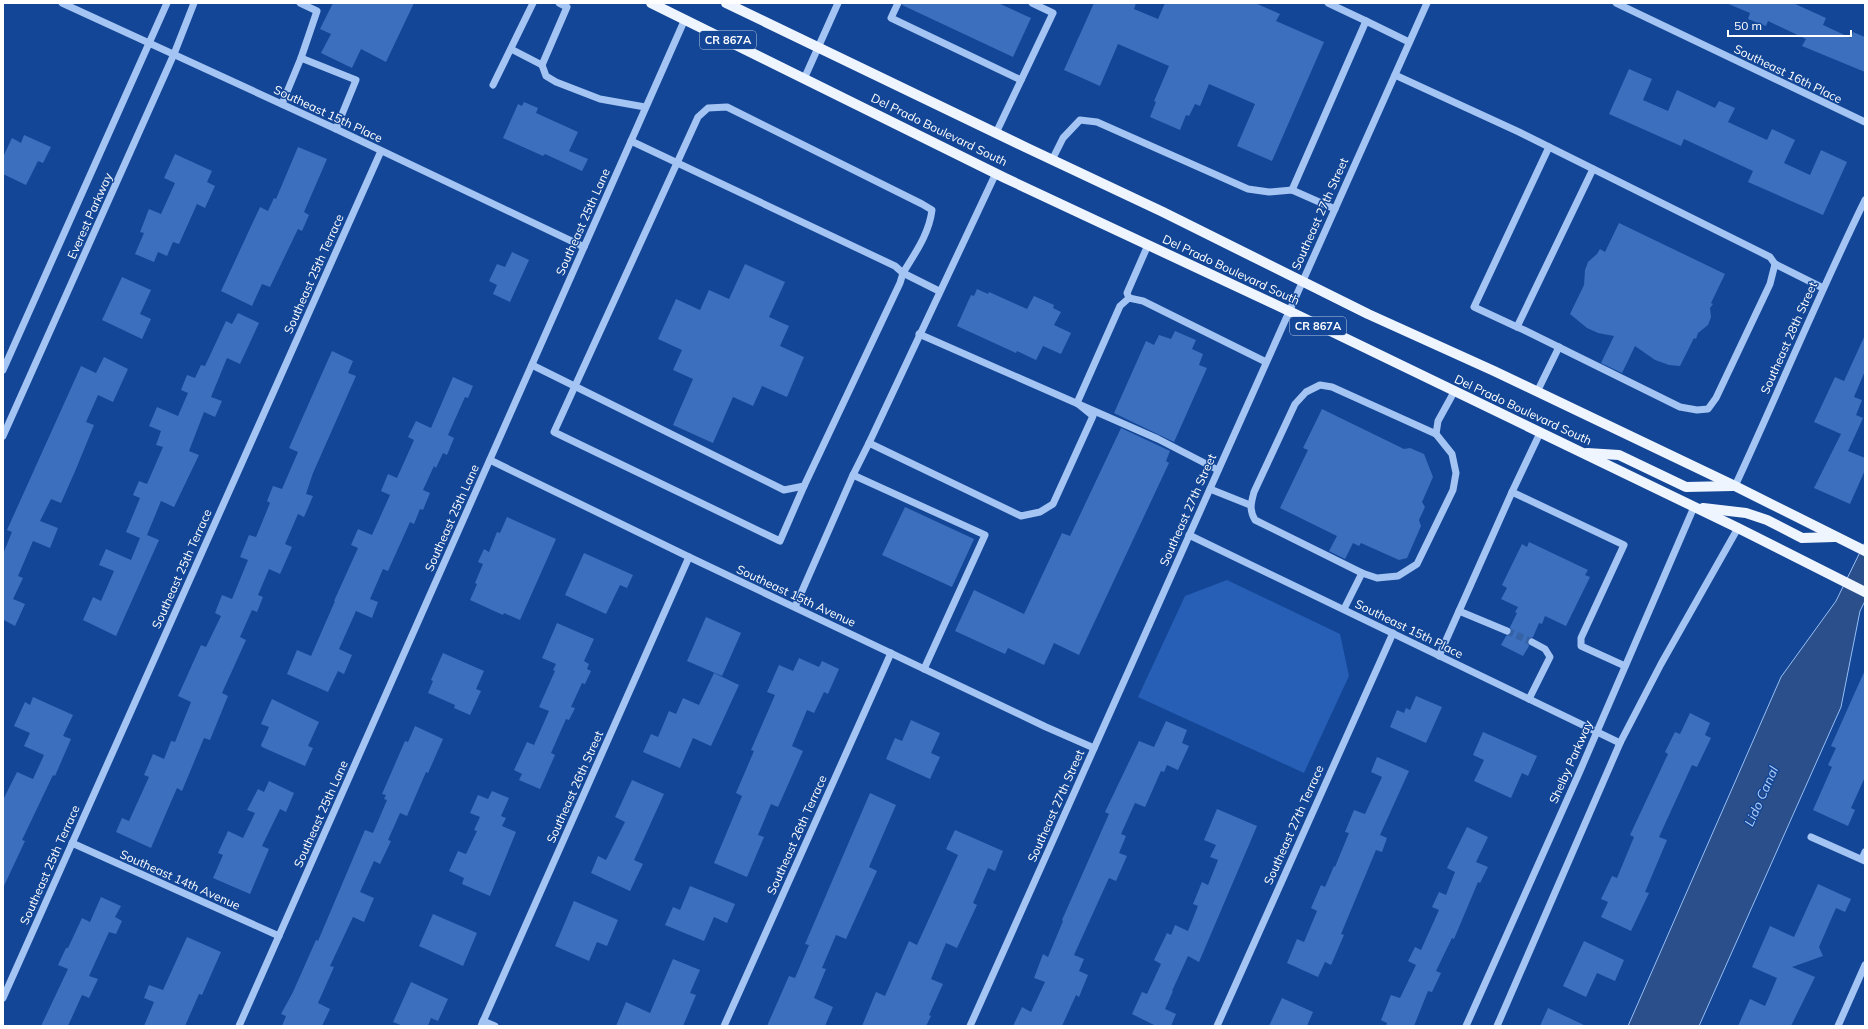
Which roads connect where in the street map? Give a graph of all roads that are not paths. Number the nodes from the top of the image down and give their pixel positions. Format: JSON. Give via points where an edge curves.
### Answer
{"nodes":[{"id":1,"x":62,"y":3,"type":"edge"},
{"id":2,"x":167,"y":3,"type":"edge"},
{"id":3,"x":194,"y":3,"type":"edge"},
{"id":4,"x":300,"y":3,"type":"edge"},
{"id":5,"x":534,"y":3,"type":"edge"},
{"id":6,"x":559,"y":3,"type":"edge"},
{"id":7,"x":651,"y":3,"type":"edge"},
{"id":8,"x":726,"y":3,"type":"edge"},
{"id":9,"x":838,"y":3,"type":"edge"},
{"id":10,"x":898,"y":3,"type":"edge"},
{"id":11,"x":1032,"y":3,"type":"edge"},
{"id":12,"x":1328,"y":3,"type":"edge"},
{"id":13,"x":1426,"y":3,"type":"edge"},
{"id":14,"x":1616,"y":3,"type":"edge"},
{"id":15,"x":685,"y":19,"type":"junction"},
{"id":16,"x":1366,"y":21,"type":"junction"},
{"id":17,"x":1409,"y":42,"type":"junction"},
{"id":18,"x":150,"y":43,"type":"junction"},
{"id":19,"x":818,"y":47,"type":"junction"},
{"id":20,"x":511,"y":49,"type":"junction"},
{"id":21,"x":174,"y":54,"type":"junction"},
{"id":22,"x":301,"y":58,"type":"junction"},
{"id":23,"x":542,"y":65,"type":"junction"},
{"id":24,"x":1395,"y":75,"type":"junction"},
{"id":25,"x":804,"y":79,"type":"junction"},
{"id":26,"x":1021,"y":80,"type":"junction"},
{"id":27,"x":493,"y":85,"type":"dead end"},
{"id":28,"x":282,"y":104,"type":"junction"},
{"id":29,"x":645,"y":107,"type":"junction"},
{"id":30,"x":1865,"y":122,"type":"edge"},
{"id":31,"x":336,"y":130,"type":"junction"},
{"id":32,"x":996,"y":133,"type":"junction"},
{"id":33,"x":631,"y":141,"type":"junction"},
{"id":34,"x":1549,"y":147,"type":"junction"},
{"id":35,"x":381,"y":151,"type":"junction"},
{"id":36,"x":1052,"y":160,"type":"junction"},
{"id":37,"x":678,"y":163,"type":"junction"},
{"id":38,"x":1593,"y":169,"type":"junction"},
{"id":39,"x":996,"y":173,"type":"junction"},
{"id":40,"x":1292,"y":190,"type":"junction"},
{"id":41,"x":1865,"y":200,"type":"edge"},
{"id":42,"x":1335,"y":209,"type":"junction"},
{"id":43,"x":1148,"y":245,"type":"junction"},
{"id":44,"x":584,"y":247,"type":"junction"},
{"id":45,"x":1775,"y":264,"type":"junction"},
{"id":46,"x":903,"y":273,"type":"junction"},
{"id":47,"x":1302,"y":281,"type":"junction"},
{"id":48,"x":1823,"y":288,"type":"junction"},
{"id":49,"x":939,"y":291,"type":"junction"},
{"id":50,"x":1129,"y":298,"type":"junction"},
{"id":51,"x":1289,"y":311,"type":"junction"},
{"id":52,"x":1517,"y":327,"type":"junction"},
{"id":53,"x":918,"y":334,"type":"junction"},
{"id":54,"x":1559,"y":348,"type":"junction"},
{"id":55,"x":1266,"y":362,"type":"junction"},
{"id":56,"x":532,"y":365,"type":"junction"},
{"id":57,"x":3,"y":370,"type":"edge"},
{"id":58,"x":575,"y":386,"type":"junction"},
{"id":59,"x":1454,"y":392,"type":"junction"},
{"id":60,"x":1537,"y":392,"type":"junction"},
{"id":61,"x":1077,"y":402,"type":"junction"},
{"id":62,"x":1540,"y":433,"type":"junction"},
{"id":63,"x":1436,"y":434,"type":"junction"},
{"id":64,"x":3,"y":436,"type":"edge"},
{"id":65,"x":869,"y":443,"type":"junction"},
{"id":66,"x":1581,"y":452,"type":"junction"},
{"id":67,"x":490,"y":460,"type":"junction"},
{"id":68,"x":1218,"y":470,"type":"junction"},
{"id":69,"x":853,"y":474,"type":"junction"},
{"id":70,"x":804,"y":486,"type":"junction"},
{"id":71,"x":1735,"y":486,"type":"junction"},
{"id":72,"x":1210,"y":489,"type":"junction"},
{"id":73,"x":1512,"y":492,"type":"junction"},
{"id":74,"x":1250,"y":504,"type":"junction"},
{"id":75,"x":1694,"y":507,"type":"junction"},
{"id":76,"x":1738,"y":528,"type":"junction"},
{"id":77,"x":1189,"y":536,"type":"junction"},
{"id":78,"x":1836,"y":536,"type":"junction"},
{"id":79,"x":1865,"y":551,"type":"edge"},
{"id":80,"x":689,"y":557,"type":"junction"},
{"id":81,"x":1362,"y":573,"type":"junction"},
{"id":82,"x":1865,"y":592,"type":"edge"},
{"id":83,"x":795,"y":607,"type":"junction"},
{"id":84,"x":1344,"y":609,"type":"junction"},
{"id":85,"x":1459,"y":611,"type":"junction"},
{"id":86,"x":1507,"y":631,"type":"tunnel mouth"},
{"id":87,"x":1393,"y":633,"type":"junction"},
{"id":88,"x":1532,"y":642,"type":"tunnel mouth"},
{"id":89,"x":891,"y":653,"type":"junction"},
{"id":90,"x":1439,"y":656,"type":"junction"},
{"id":91,"x":1625,"y":666,"type":"junction"},
{"id":92,"x":924,"y":669,"type":"junction"},
{"id":93,"x":1529,"y":699,"type":"junction"},
{"id":94,"x":1597,"y":732,"type":"junction"},
{"id":95,"x":1620,"y":743,"type":"junction"},
{"id":96,"x":1094,"y":748,"type":"junction"},
{"id":97,"x":1811,"y":837,"type":"dead end"},
{"id":98,"x":72,"y":843,"type":"junction"},
{"id":99,"x":1865,"y":852,"type":"edge"},
{"id":100,"x":1863,"y":860,"type":"edge"},
{"id":101,"x":279,"y":936,"type":"junction"},
{"id":102,"x":1865,"y":965,"type":"edge"},
{"id":103,"x":3,"y":998,"type":"edge"},
{"id":104,"x":482,"y":1023,"type":"edge"},
{"id":105,"x":239,"y":1026,"type":"edge"},
{"id":106,"x":495,"y":1026,"type":"edge"},
{"id":107,"x":724,"y":1026,"type":"edge"},
{"id":108,"x":970,"y":1026,"type":"edge"},
{"id":109,"x":1217,"y":1026,"type":"edge"},
{"id":110,"x":1466,"y":1026,"type":"edge"},
{"id":111,"x":1497,"y":1026,"type":"edge"},
{"id":112,"x":1838,"y":1026,"type":"edge"}],
"edges":[{"from":1,"to":18,"type":"street","name":"Southeast 15th Place"},
{"from":2,"to":18,"type":"street","name":"Everest Parkway"},
{"from":3,"to":21,"type":"street","name":"Everest Parkway"},
{"from":4,"to":22,"type":"street","via":[[317,11]]},
{"from":5,"to":20,"type":"street"},
{"from":6,"to":23,"type":"street","via":[[567,7]]},
{"from":7,"to":15,"type":"main road","name":"Del Prado Boulevard South","number":"CR 867A"},
{"from":8,"to":19,"type":"main road","name":"Del Prado Boulevard South","number":"CR 867A"},
{"from":9,"to":19,"type":"street"},
{"from":10,"to":26,"type":"street","via":[[891,18]]},
{"from":11,"to":26,"type":"street","via":[[1053,13]]},
{"from":12,"to":16,"type":"street"},
{"from":13,"to":17,"type":"street","name":"Southeast 27th Street"},
{"from":14,"to":30,"type":"street","name":"Southeast 16th Place"},
{"from":15,"to":25,"type":"main road","name":"Del Prado Boulevard South","number":"CR 867A"},
{"from":15,"to":29,"type":"street","name":"Southeast 25th Lane"},
{"from":16,"to":17,"type":"street"},
{"from":16,"to":40,"type":"street"},
{"from":17,"to":24,"type":"street","name":"Southeast 27th Street"},
{"from":18,"to":21,"type":"street","name":"Southeast 15th Place"},
{"from":18,"to":57,"type":"street","name":"Everest Parkway"},
{"from":19,"to":25,"type":"street"},
{"from":19,"to":32,"type":"main road","name":"Del Prado Boulevard South","number":"CR 867A"},
{"from":20,"to":23,"type":"street"},
{"from":20,"to":27,"type":"street"},
{"from":21,"to":28,"type":"street","name":"Southeast 15th Place"},
{"from":21,"to":64,"type":"street","name":"Everest Parkway"},
{"from":22,"to":28,"type":"street"},
{"from":22,"to":31,"type":"street","via":[[356,80]]},
{"from":23,"to":29,"type":"street","via":[[546,76],[556,82],[600,99]]},
{"from":24,"to":34,"type":"street"},
{"from":24,"to":42,"type":"street","name":"Southeast 27th Street"},
{"from":25,"to":39,"type":"main road","name":"Del Prado Boulevard South","number":"CR 867A"},
{"from":26,"to":32,"type":"street"},
{"from":28,"to":31,"type":"street","name":"Southeast 15th Place"},
{"from":29,"to":33,"type":"street","name":"Southeast 25th Lane"},
{"from":31,"to":35,"type":"street","name":"Southeast 15th Place"},
{"from":32,"to":36,"type":"main road","name":"Del Prado Boulevard South","number":"CR 867A"},
{"from":33,"to":37,"type":"street"},
{"from":33,"to":44,"type":"street","name":"Southeast 25th Lane"},
{"from":34,"to":38,"type":"street"},
{"from":34,"to":52,"type":"street","via":[[1474,307]]},
{"from":35,"to":44,"type":"street","name":"Southeast 15th Place"},
{"from":35,"to":98,"type":"street","name":"Southeast 25th Terrace"},
{"from":36,"to":40,"type":"street","via":[[1063,138],[1080,120],[1097,122],[1248,189],[1268,192]]},
{"from":36,"to":47,"type":"main road","name":"Del Prado Boulevard South","number":"CR 867A"},
{"from":37,"to":46,"type":"street","via":[[896,266]]},
{"from":37,"to":46,"type":"street","via":[[698,117],[708,108],[727,107],[932,210],[930,224],[920,246]]},
{"from":37,"to":58,"type":"street"},
{"from":38,"to":45,"type":"street","via":[[1770,257]]},
{"from":38,"to":52,"type":"street"},
{"from":39,"to":43,"type":"main road","name":"Del Prado Boulevard South","number":"CR 867A"},
{"from":39,"to":49,"type":"street"},
{"from":40,"to":42,"type":"street"},
{"from":41,"to":48,"type":"street","name":"Southeast 28th Street"},
{"from":42,"to":47,"type":"street","name":"Southeast 27th Street"},
{"from":43,"to":50,"type":"street","via":[[1127,293]]},
{"from":43,"to":51,"type":"main road","name":"Del Prado Boulevard South","number":"CR 867A"},
{"from":44,"to":56,"type":"street","name":"Southeast 25th Lane"},
{"from":45,"to":48,"type":"street"},
{"from":45,"to":54,"type":"street","via":[[1770,284],[1716,398],[1708,409],[1680,407]]},
{"from":46,"to":49,"type":"street"},
{"from":46,"to":70,"type":"street"},
{"from":47,"to":51,"type":"street","name":"Southeast 27th Street"},
{"from":47,"to":60,"type":"main road","name":"Del Prado Boulevard South","number":"CR 867A"},
{"from":48,"to":71,"type":"street","name":"Southeast 28th Street"},
{"from":49,"to":53,"type":"street"},
{"from":50,"to":55,"type":"street","via":[[1143,301]]},
{"from":50,"to":61,"type":"street","via":[[1120,306]]},
{"from":51,"to":55,"type":"street","name":"Southeast 27th Street"},
{"from":51,"to":59,"type":"main road","name":"Del Prado Boulevard South","number":"CR 867A"},
{"from":52,"to":54,"type":"street"},
{"from":53,"to":61,"type":"street"},
{"from":53,"to":65,"type":"street"},
{"from":54,"to":60,"type":"street"},
{"from":55,"to":68,"type":"street","name":"Southeast 27th Street"},
{"from":56,"to":58,"type":"street"},
{"from":56,"to":67,"type":"street","name":"Southeast 25th Lane"},
{"from":58,"to":70,"type":"street","via":[[784,490]]},
{"from":58,"to":70,"type":"street","via":[[554,432],[780,541]]},
{"from":59,"to":62,"type":"main road","name":"Del Prado Boulevard South","number":"CR 867A"},
{"from":59,"to":63,"type":"street","via":[[1438,421]]},
{"from":60,"to":71,"type":"main road","name":"Del Prado Boulevard South","number":"CR 867A"},
{"from":61,"to":65,"type":"street","via":[[1093,416],[1053,504],[1040,512],[1021,516]]},
{"from":61,"to":68,"type":"street"},
{"from":62,"to":66,"type":"main road","name":"Del Prado Boulevard South","number":"CR 867A"},
{"from":62,"to":73,"type":"street"},
{"from":63,"to":74,"type":"street","via":[[1332,387],[1320,385],[1306,392],[1295,404]]},
{"from":63,"to":81,"type":"street","via":[[1452,454],[1456,472],[1453,490],[1423,553],[1417,564],[1398,576],[1378,578]]},
{"from":65,"to":69,"type":"street"},
{"from":66,"to":71,"type":"main road","via":[[1619,455],[1686,486]]},
{"from":66,"to":75,"type":"main road","name":"Del Prado Boulevard South","number":"CR 867A"},
{"from":67,"to":80,"type":"street","name":"Southeast 15th Avenue"},
{"from":67,"to":101,"type":"street","name":"Southeast 25th Lane"},
{"from":68,"to":72,"type":"street","name":"Southeast 27th Street"},
{"from":69,"to":83,"type":"street"},
{"from":69,"to":92,"type":"street","via":[[986,535]]},
{"from":71,"to":78,"type":"main road","name":"Del Prado Boulevard South","number":"CR 867A"},
{"from":72,"to":74,"type":"street"},
{"from":72,"to":77,"type":"street","name":"Southeast 27th Street"},
{"from":73,"to":85,"type":"street"},
{"from":73,"to":91,"type":"street","via":[[1624,545],[1581,638],[1581,646]]},
{"from":74,"to":81,"type":"street","via":[[1255,520]]},
{"from":75,"to":76,"type":"main road","name":"Del Prado Boulevard South","number":"CR 867A"},
{"from":75,"to":78,"type":"main road","via":[[1746,513],[1802,538]]},
{"from":75,"to":91,"type":"street","name":"Shelby Parkway"},
{"from":76,"to":82,"type":"main road","name":"Del Prado Boulevard South","number":"CR 867A"},
{"from":76,"to":95,"type":"street"},
{"from":77,"to":84,"type":"street","name":"Southeast 15th Place"},
{"from":77,"to":96,"type":"street","name":"Southeast 27th Street"},
{"from":78,"to":79,"type":"main road","name":"Del Prado Boulevard South","number":"CR 867A"},
{"from":80,"to":83,"type":"street","name":"Southeast 15th Avenue"},
{"from":80,"to":104,"type":"street","name":"Southeast 26th Street"},
{"from":81,"to":84,"type":"street"},
{"from":83,"to":89,"type":"street","name":"Southeast 15th Avenue"},
{"from":84,"to":87,"type":"street","name":"Southeast 15th Place"},
{"from":85,"to":86,"type":"street"},
{"from":85,"to":90,"type":"street"},
{"from":87,"to":90,"type":"street","name":"Southeast 15th Place"},
{"from":87,"to":109,"type":"street","name":"Southeast 27th Terrace"},
{"from":88,"to":93,"type":"street","via":[[1545,649],[1550,656]]},
{"from":89,"to":92,"type":"street","name":"Southeast 15th Avenue"},
{"from":89,"to":107,"type":"street","name":"Southeast 26th Terrace"},
{"from":90,"to":93,"type":"street","name":"Southeast 15th Place"},
{"from":91,"to":94,"type":"street","name":"Shelby Parkway"},
{"from":92,"to":96,"type":"street","name":"Southeast 15th Avenue"},
{"from":93,"to":94,"type":"street","name":"Southeast 15th Place"},
{"from":94,"to":95,"type":"street","name":"Southeast 15th Place"},
{"from":94,"to":110,"type":"street","name":"Shelby Parkway"},
{"from":95,"to":111,"type":"street"},
{"from":96,"to":108,"type":"street","name":"Southeast 27th Street"},
{"from":97,"to":100,"type":"street"},
{"from":98,"to":101,"type":"street","name":"Southeast 14th Avenue"},
{"from":98,"to":103,"type":"street","name":"Southeast 25th Terrace"},
{"from":99,"to":100,"type":"street"},
{"from":101,"to":105,"type":"street","name":"Southeast 25th Lane"},
{"from":102,"to":112,"type":"street"},
{"from":104,"to":106,"type":"street"}]}
